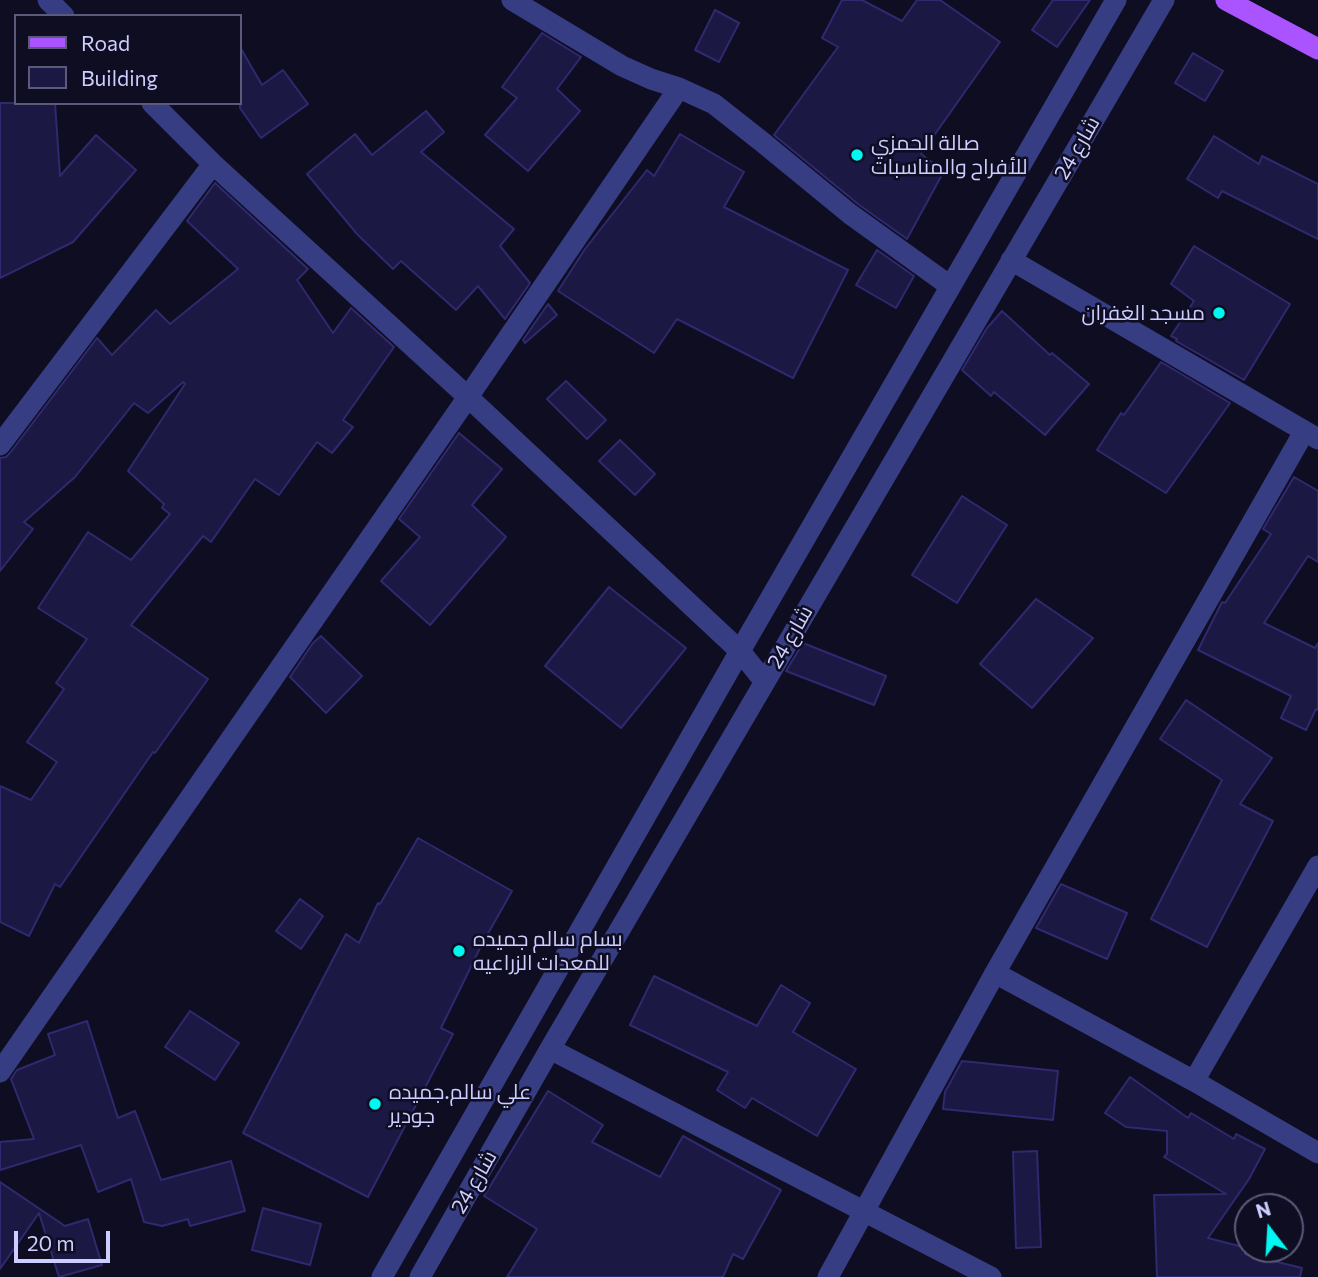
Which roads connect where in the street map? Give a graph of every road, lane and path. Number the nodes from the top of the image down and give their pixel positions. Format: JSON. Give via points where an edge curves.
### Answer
{"nodes":[{"id":1,"x":48,"y":0,"type":"edge"},
{"id":2,"x":512,"y":0,"type":"edge"},
{"id":3,"x":1116,"y":0,"type":"edge"},
{"id":4,"x":1164,"y":0,"type":"edge"},
{"id":5,"x":1226,"y":0,"type":"edge"},
{"id":6,"x":62,"y":14,"type":"edge"},
{"id":7,"x":1318,"y":49,"type":"edge"},
{"id":8,"x":679,"y":88,"type":"junction"},
{"id":9,"x":154,"y":105,"type":"edge"},
{"id":10,"x":214,"y":164,"type":"junction"},
{"id":11,"x":1011,"y":260,"type":"junction"},
{"id":12,"x":950,"y":286,"type":"junction"},
{"id":13,"x":468,"y":397,"type":"junction"},
{"id":14,"x":1311,"y":435,"type":"edge"},
{"id":15,"x":1,"y":440,"type":"edge"},
{"id":16,"x":740,"y":651,"type":"junction"},
{"id":17,"x":764,"y":681,"type":"junction"},
{"id":18,"x":1318,"y":866,"type":"edge"},
{"id":19,"x":995,"y":973,"type":"junction"},
{"id":20,"x":550,"y":1049,"type":"junction"},
{"id":21,"x":0,"y":1072,"type":"edge"},
{"id":22,"x":1194,"y":1082,"type":"junction"},
{"id":23,"x":1318,"y":1153,"type":"edge"},
{"id":24,"x":864,"y":1211,"type":"junction"},
{"id":25,"x":382,"y":1277,"type":"edge"},
{"id":26,"x":420,"y":1277,"type":"edge"},
{"id":27,"x":828,"y":1277,"type":"edge"},
{"id":28,"x":991,"y":1277,"type":"edge"}],
"edges":[{"from":1,"to":6,"type":"street"},
{"from":2,"to":8,"type":"street","via":[[622,66]]},
{"from":3,"to":12,"type":"street","name":"شارع 24"},
{"from":4,"to":11,"type":"street","name":"شارع 24"},
{"from":5,"to":7,"type":"main road"},
{"from":8,"to":12,"type":"street","via":[[714,104],[850,214]]},
{"from":8,"to":13,"type":"street"},
{"from":9,"to":10,"type":"street"},
{"from":10,"to":13,"type":"street"},
{"from":10,"to":15,"type":"street"},
{"from":11,"to":14,"type":"street"},
{"from":11,"to":17,"type":"street","name":"شارع 24"},
{"from":12,"to":16,"type":"street","name":"شارع 24"},
{"from":13,"to":16,"type":"street"},
{"from":13,"to":21,"type":"street"},
{"from":14,"to":19,"type":"street"},
{"from":16,"to":17,"type":"street"},
{"from":16,"to":25,"type":"street","name":"شارع 24"},
{"from":17,"to":20,"type":"street","name":"شارع 24"},
{"from":18,"to":22,"type":"street"},
{"from":19,"to":22,"type":"street"},
{"from":19,"to":24,"type":"street"},
{"from":20,"to":24,"type":"street"},
{"from":20,"to":26,"type":"street","name":"شارع 24"},
{"from":22,"to":23,"type":"street"},
{"from":24,"to":27,"type":"street"},
{"from":24,"to":28,"type":"street"}]}
